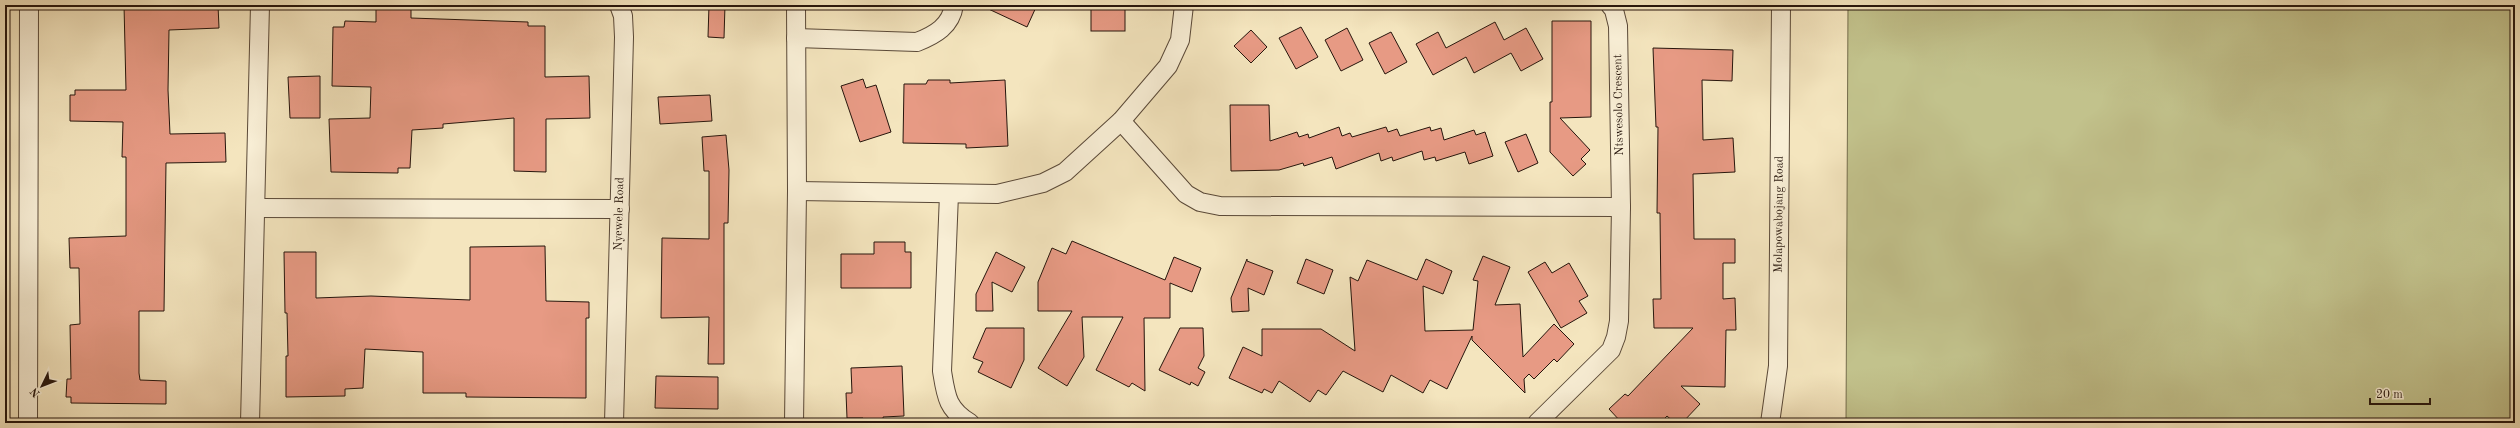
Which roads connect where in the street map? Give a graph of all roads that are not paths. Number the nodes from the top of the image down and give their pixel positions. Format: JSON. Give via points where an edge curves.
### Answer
{"nodes":[{"id":1,"x":29,"y":5,"type":"edge"},
{"id":2,"x":260,"y":5,"type":"edge"},
{"id":3,"x":619,"y":5,"type":"edge"},
{"id":4,"x":796,"y":5,"type":"edge"},
{"id":5,"x":954,"y":5,"type":"edge"},
{"id":6,"x":1184,"y":5,"type":"edge"},
{"id":7,"x":1610,"y":5,"type":"edge"},
{"id":8,"x":1781,"y":5,"type":"edge"},
{"id":9,"x":796,"y":38,"type":"junction"},
{"id":10,"x":1121,"y":121,"type":"junction"},
{"id":11,"x":797,"y":191,"type":"junction"},
{"id":12,"x":949,"y":194,"type":"junction"},
{"id":13,"x":1621,"y":207,"type":"junction"},
{"id":14,"x":256,"y":208,"type":"junction"},
{"id":15,"x":620,"y":209,"type":"junction"},
{"id":16,"x":28,"y":423,"type":"edge"},
{"id":17,"x":250,"y":423,"type":"edge"},
{"id":18,"x":614,"y":423,"type":"edge"},
{"id":19,"x":794,"y":423,"type":"edge"},
{"id":20,"x":970,"y":423,"type":"edge"},
{"id":21,"x":1537,"y":423,"type":"edge"},
{"id":22,"x":1770,"y":423,"type":"edge"}],
"edges":[{"from":1,"to":16,"type":"street"},
{"from":2,"to":14,"type":"street"},
{"from":3,"to":15,"type":"street","name":"Nyewele Road","via":[[623,16],[624,37]]},
{"from":4,"to":9,"type":"street"},
{"from":5,"to":9,"type":"street","via":[[947,24],[934,36],[917,42]]},
{"from":6,"to":10,"type":"street","via":[[1180,40],[1175,54],[1168,66]]},
{"from":7,"to":13,"type":"street","name":"Ntswesolo Crescent","via":[[1618,26]]},
{"from":8,"to":22,"type":"street","name":"Molapowabojang Road","via":[[1778,366]]},
{"from":9,"to":11,"type":"street"},
{"from":10,"to":12,"type":"street","via":[[1065,172],[1043,183],[996,194]]},
{"from":10,"to":13,"type":"street","via":[[1186,194],[1200,202],[1220,206]]},
{"from":11,"to":12,"type":"street"},
{"from":11,"to":19,"type":"street"},
{"from":12,"to":20,"type":"street","via":[[942,371],[947,400],[963,419]]},
{"from":13,"to":21,"type":"street","name":"Ntswesolo Crescent","via":[[1619,321],[1611,350]]},
{"from":14,"to":15,"type":"street"},
{"from":14,"to":17,"type":"street"},
{"from":15,"to":18,"type":"street","name":"Nyewele Road"}]}
